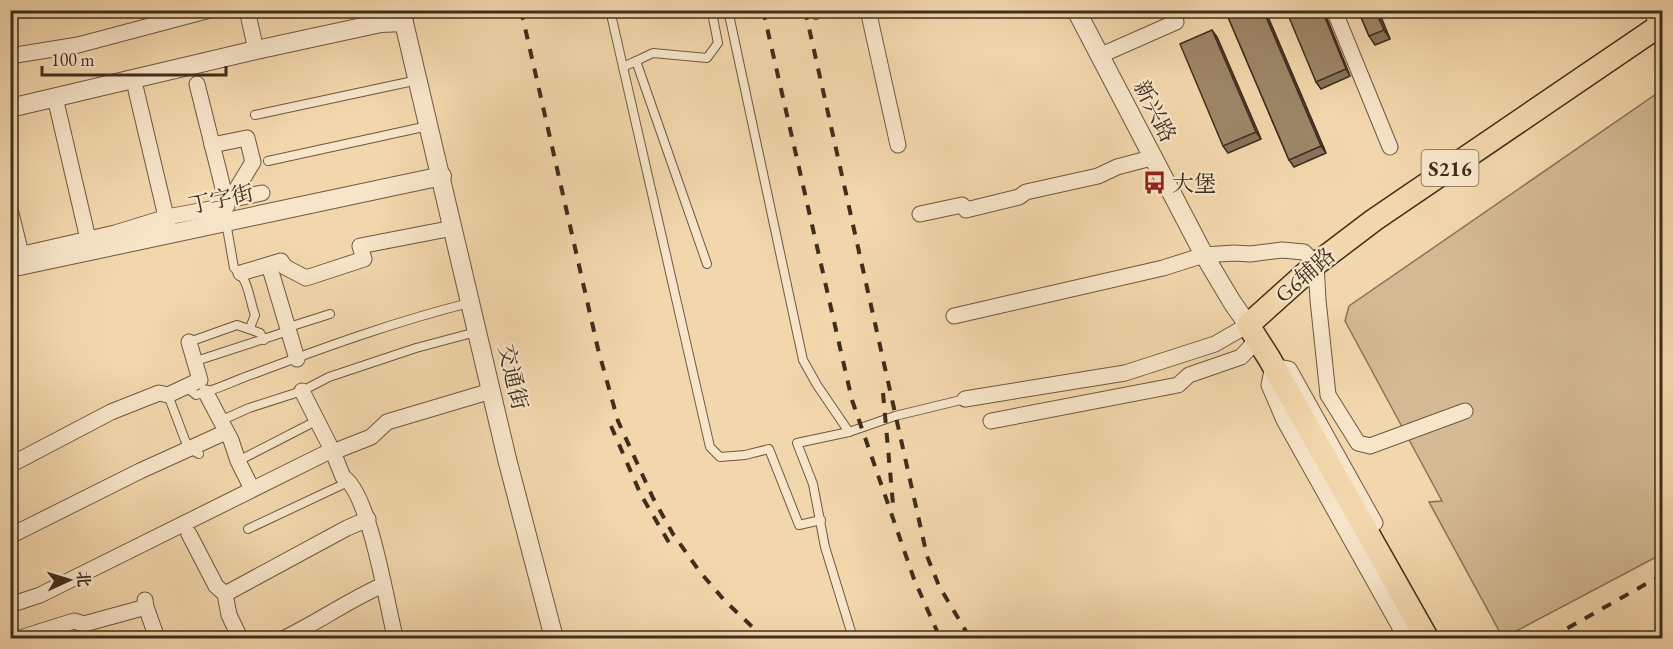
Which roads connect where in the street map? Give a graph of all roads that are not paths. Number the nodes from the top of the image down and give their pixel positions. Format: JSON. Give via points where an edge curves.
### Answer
{"nodes":[{"id":1,"x":11,"y":10,"type":"edge"},
{"id":2,"x":210,"y":10,"type":"edge"},
{"id":3,"x":247,"y":10,"type":"edge"},
{"id":4,"x":610,"y":10,"type":"edge"},
{"id":5,"x":719,"y":10,"type":"edge"},
{"id":6,"x":728,"y":10,"type":"edge"},
{"id":7,"x":868,"y":10,"type":"edge"},
{"id":8,"x":1076,"y":10,"type":"edge"},
{"id":9,"x":1170,"y":10,"type":"edge"},
{"id":10,"x":1334,"y":10,"type":"edge"},
{"id":11,"x":403,"y":16,"type":"edge"},
{"id":12,"x":10,"y":17,"type":"edge"},
{"id":13,"x":1657,"y":21,"type":"edge"},
{"id":14,"x":256,"y":50,"type":"junction"},
{"id":15,"x":1099,"y":56,"type":"junction"},
{"id":16,"x":10,"y":57,"type":"edge"},
{"id":17,"x":636,"y":61,"type":"junction"},
{"id":18,"x":623,"y":67,"type":"junction"},
{"id":19,"x":419,"y":80,"type":"junction"},
{"id":20,"x":197,"y":84,"type":"dead end"},
{"id":21,"x":136,"y":90,"type":"dead end"},
{"id":22,"x":57,"y":106,"type":"dead end"},
{"id":23,"x":10,"y":108,"type":"edge"},
{"id":24,"x":255,"y":115,"type":"dead end"},
{"id":25,"x":430,"y":126,"type":"junction"},
{"id":26,"x":213,"y":145,"type":"junction"},
{"id":27,"x":898,"y":146,"type":"dead end"},
{"id":28,"x":1390,"y":147,"type":"dead end"},
{"id":29,"x":1151,"y":158,"type":"junction"},
{"id":30,"x":268,"y":160,"type":"dead end"},
{"id":31,"x":442,"y":176,"type":"junction"},
{"id":32,"x":262,"y":194,"type":"dead end"},
{"id":33,"x":229,"y":198,"type":"junction"},
{"id":34,"x":10,"y":209,"type":"edge"},
{"id":35,"x":920,"y":214,"type":"dead end"},
{"id":36,"x":226,"y":222,"type":"junction"},
{"id":37,"x":168,"y":225,"type":"junction"},
{"id":38,"x":453,"y":228,"type":"junction"},
{"id":39,"x":88,"y":239,"type":"junction"},
{"id":40,"x":1204,"y":255,"type":"junction"},
{"id":41,"x":14,"y":260,"type":"edge"},
{"id":42,"x":707,"y":264,"type":"dead end"},
{"id":43,"x":1316,"y":264,"type":"junction"},
{"id":44,"x":269,"y":265,"type":"junction"},
{"id":45,"x":241,"y":273,"type":"junction"},
{"id":46,"x":471,"y":302,"type":"junction"},
{"id":47,"x":330,"y":314,"type":"dead end"},
{"id":48,"x":954,"y":316,"type":"dead end"},
{"id":49,"x":250,"y":328,"type":"junction"},
{"id":50,"x":288,"y":332,"type":"junction"},
{"id":51,"x":478,"y":332,"type":"junction"},
{"id":52,"x":1253,"y":332,"type":"junction"},
{"id":53,"x":264,"y":340,"type":"junction"},
{"id":54,"x":189,"y":342,"type":"joint"},
{"id":55,"x":297,"y":358,"type":"junction"},
{"id":56,"x":196,"y":361,"type":"junction"},
{"id":57,"x":1273,"y":366,"type":"junction"},
{"id":58,"x":186,"y":387,"type":"junction"},
{"id":59,"x":302,"y":391,"type":"junction"},
{"id":60,"x":491,"y":391,"type":"junction"},
{"id":61,"x":206,"y":393,"type":"junction"},
{"id":62,"x":168,"y":395,"type":"junction"},
{"id":63,"x":1302,"y":395,"type":"junction"},
{"id":64,"x":1328,"y":395,"type":"junction"},
{"id":65,"x":965,"y":399,"type":"joint"},
{"id":66,"x":1466,"y":411,"type":"dead end"},
{"id":67,"x":316,"y":422,"type":"junction"},
{"id":68,"x":991,"y":422,"type":"dead end"},
{"id":69,"x":223,"y":427,"type":"junction"},
{"id":70,"x":849,"y":432,"type":"junction"},
{"id":71,"x":194,"y":451,"type":"junction"},
{"id":72,"x":333,"y":452,"type":"junction"},
{"id":73,"x":238,"y":461,"type":"junction"},
{"id":74,"x":10,"y":465,"type":"edge"},
{"id":75,"x":350,"y":481,"type":"junction"},
{"id":76,"x":252,"y":489,"type":"junction"},
{"id":77,"x":368,"y":519,"type":"junction"},
{"id":78,"x":821,"y":520,"type":"junction"},
{"id":79,"x":248,"y":529,"type":"dead end"},
{"id":80,"x":189,"y":534,"type":"dead end"},
{"id":81,"x":10,"y":536,"type":"edge"},
{"id":82,"x":383,"y":585,"type":"junction"},
{"id":83,"x":225,"y":594,"type":"junction"},
{"id":84,"x":10,"y":605,"type":"edge"},
{"id":85,"x":392,"y":638,"type":"edge"},
{"id":86,"x":551,"y":638,"type":"edge"},
{"id":87,"x":20,"y":639,"type":"edge"},
{"id":88,"x":157,"y":639,"type":"edge"},
{"id":89,"x":240,"y":639,"type":"edge"},
{"id":90,"x":285,"y":639,"type":"edge"},
{"id":91,"x":853,"y":639,"type":"edge"},
{"id":92,"x":1406,"y":639,"type":"edge"},
{"id":93,"x":1427,"y":639,"type":"edge"},
{"id":94,"x":1439,"y":639,"type":"edge"}],
"edges":[{"from":1,"to":12,"type":"street"},
{"from":2,"to":16,"type":"street","via":[[78,45]]},
{"from":3,"to":14,"type":"street"},
{"from":4,"to":18,"type":"lane"},
{"from":5,"to":17,"type":"lane","via":[[713,18],[718,43],[707,58],[653,53]]},
{"from":6,"to":70,"type":"lane","via":[[802,360]]},
{"from":7,"to":27,"type":"street"},
{"from":8,"to":15,"type":"street","name":"新兴路"},
{"from":9,"to":15,"type":"street","via":[[1176,22]]},
{"from":10,"to":28,"type":"street"},
{"from":11,"to":14,"type":"street"},
{"from":11,"to":19,"type":"street","name":"交通街"},
{"from":13,"to":43,"type":"main road","name":"G6辅路","number":"S216"},
{"from":14,"to":23,"type":"street"},
{"from":15,"to":29,"type":"street","name":"新兴路"},
{"from":17,"to":18,"type":"lane"},
{"from":17,"to":42,"type":"lane"},
{"from":18,"to":78,"type":"lane","via":[[710,447],[720,458],[769,449],[799,525]]},
{"from":19,"to":24,"type":"lane"},
{"from":19,"to":25,"type":"street","name":"交通街"},
{"from":20,"to":26,"type":"street"},
{"from":21,"to":37,"type":"street"},
{"from":22,"to":39,"type":"street"},
{"from":25,"to":30,"type":"lane"},
{"from":25,"to":31,"type":"street","name":"交通街"},
{"from":26,"to":33,"type":"street"},
{"from":26,"to":33,"type":"street","via":[[247,138],[253,162]]},
{"from":29,"to":35,"type":"street","via":[[966,210],[962,205]]},
{"from":29,"to":40,"type":"street","name":"新兴路"},
{"from":31,"to":36,"type":"street","name":"丁字街"},
{"from":31,"to":38,"type":"street","name":"交通街"},
{"from":32,"to":33,"type":"street"},
{"from":33,"to":37,"type":"street","via":[[227,206]]},
{"from":34,"to":41,"type":"street"},
{"from":36,"to":37,"type":"street","name":"丁字街"},
{"from":36,"to":45,"type":"lane","via":[[234,268]]},
{"from":37,"to":39,"type":"street"},
{"from":37,"to":41,"type":"street","name":"丁字街"},
{"from":38,"to":44,"type":"street","via":[[360,246],[364,259],[306,278],[281,261]]},
{"from":38,"to":46,"type":"street","name":"交通街"},
{"from":39,"to":41,"type":"street"},
{"from":40,"to":43,"type":"street","via":[[1282,250],[1304,252]]},
{"from":40,"to":48,"type":"street"},
{"from":40,"to":52,"type":"street","name":"新兴路"},
{"from":43,"to":52,"type":"main road","name":"G6辅路","number":"S216"},
{"from":43,"to":64,"type":"street"},
{"from":44,"to":45,"type":"street"},
{"from":44,"to":50,"type":"street"},
{"from":45,"to":49,"type":"lane","via":[[255,315]]},
{"from":46,"to":51,"type":"street","name":"交通街"},
{"from":46,"to":55,"type":"lane","via":[[426,313]]},
{"from":47,"to":50,"type":"lane","via":[[290,327]]},
{"from":49,"to":53,"type":"lane"},
{"from":49,"to":54,"type":"lane","via":[[237,325]]},
{"from":50,"to":53,"type":"lane"},
{"from":50,"to":55,"type":"street"},
{"from":51,"to":59,"type":"lane","via":[[329,377]]},
{"from":51,"to":60,"type":"street","name":"交通街"},
{"from":52,"to":57,"type":"main road"},
{"from":52,"to":65,"type":"street","via":[[1125,373]]},
{"from":52,"to":68,"type":"street","via":[[1240,357],[1190,375],[1178,385]]},
{"from":53,"to":56,"type":"lane"},
{"from":54,"to":56,"type":"street"},
{"from":55,"to":61,"type":"lane"},
{"from":56,"to":58,"type":"street","via":[[200,380]]},
{"from":57,"to":63,"type":"street","via":[[1289,369]]},
{"from":57,"to":92,"type":"street","via":[[1269,385],[1284,420]]},
{"from":57,"to":93,"type":"main road"},
{"from":58,"to":61,"type":"lane","via":[[196,395]]},
{"from":58,"to":62,"type":"street"},
{"from":59,"to":67,"type":"street"},
{"from":59,"to":69,"type":"lane","via":[[249,408]]},
{"from":60,"to":72,"type":"street","via":[[387,422],[371,436]]},
{"from":60,"to":86,"type":"street","name":"交通街"},
{"from":61,"to":69,"type":"street"},
{"from":62,"to":71,"type":"lane"},
{"from":62,"to":74,"type":"street","via":[[159,393],[111,412]]},
{"from":63,"to":64,"type":"street"},
{"from":63,"to":94,"type":"street"},
{"from":64,"to":66,"type":"street","via":[[1358,443],[1370,446]]},
{"from":65,"to":70,"type":"lane"},
{"from":67,"to":72,"type":"street"},
{"from":67,"to":73,"type":"lane"},
{"from":69,"to":71,"type":"street"},
{"from":69,"to":73,"type":"street"},
{"from":70,"to":78,"type":"lane","via":[[797,443],[813,484]]},
{"from":71,"to":81,"type":"street"},
{"from":72,"to":75,"type":"street","via":[[343,477]]},
{"from":72,"to":76,"type":"street"},
{"from":73,"to":76,"type":"street"},
{"from":75,"to":77,"type":"street"},
{"from":75,"to":79,"type":"lane"},
{"from":76,"to":84,"type":"street","via":[[40,595]]},
{"from":77,"to":82,"type":"street"},
{"from":77,"to":83,"type":"street"},
{"from":78,"to":91,"type":"lane","via":[[825,547]]},
{"from":80,"to":83,"type":"street","via":[[216,586]]},
{"from":82,"to":85,"type":"street"},
{"from":82,"to":90,"type":"street"},
{"from":83,"to":89,"type":"street"},
{"from":87,"to":88,"type":"street","via":[[145,604]]}]}
